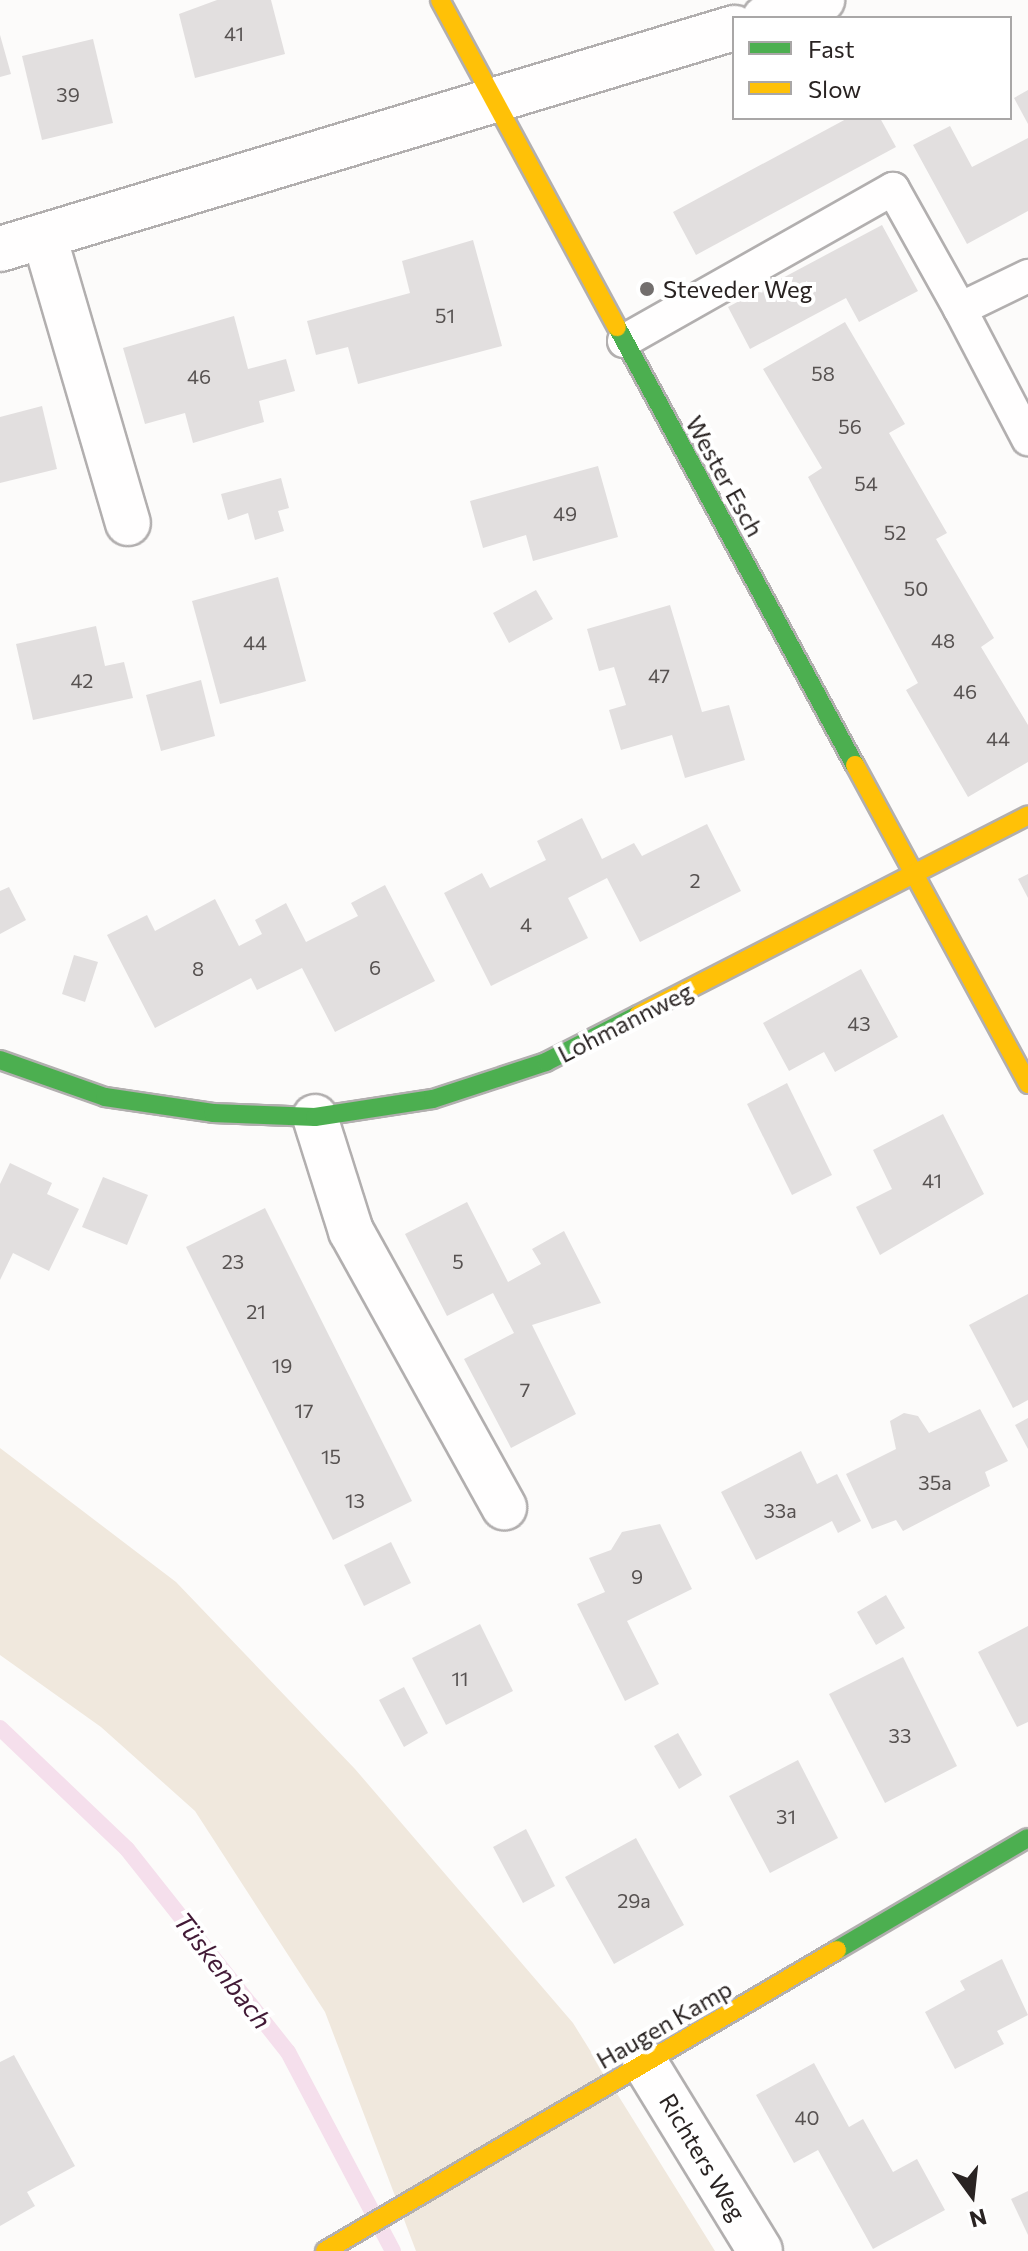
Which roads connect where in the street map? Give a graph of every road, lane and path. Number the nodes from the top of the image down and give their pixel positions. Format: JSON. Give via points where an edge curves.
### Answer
{"nodes":[{"id":1,"x":440,"y":0,"type":"edge"},
{"id":2,"x":822,"y":0,"type":"edge"},
{"id":3,"x":771,"y":16,"type":"edge"},
{"id":4,"x":732,"y":29,"type":"edge"},
{"id":5,"x":489,"y":101,"type":"junction"},
{"id":6,"x":44,"y":236,"type":"junction"},
{"id":7,"x":0,"y":249,"type":"edge"},
{"id":8,"x":1028,"y":276,"type":"edge"},
{"id":9,"x":960,"y":309,"type":"junction"},
{"id":10,"x":624,"y":341,"type":"junction"},
{"id":11,"x":1028,"y":439,"type":"edge"},
{"id":12,"x":128,"y":523,"type":"dead end"},
{"id":13,"x":1028,"y":815,"type":"edge"},
{"id":14,"x":917,"y":876,"type":"junction"},
{"id":15,"x":0,"y":1060,"type":"edge"},
{"id":16,"x":1028,"y":1084,"type":"edge"},
{"id":17,"x":315,"y":1117,"type":"junction"},
{"id":18,"x":504,"y":1507,"type":"dead end"},
{"id":19,"x":1028,"y":1838,"type":"edge"},
{"id":20,"x":645,"y":2063,"type":"junction"},
{"id":21,"x":325,"y":2251,"type":"edge"},
{"id":22,"x":760,"y":2251,"type":"edge"}],
"edges":[{"from":1,"to":5,"type":"street","name":"Wester Esch"},
{"from":2,"to":3,"type":"street"},
{"from":4,"to":5,"type":"street"},
{"from":5,"to":6,"type":"street"},
{"from":5,"to":10,"type":"street","name":"Wester Esch"},
{"from":6,"to":7,"type":"street"},
{"from":6,"to":12,"type":"street"},
{"from":8,"to":9,"type":"lane"},
{"from":9,"to":10,"type":"lane","via":[[893,189]]},
{"from":9,"to":11,"type":"lane"},
{"from":10,"to":14,"type":"street","name":"Wester Esch"},
{"from":13,"to":14,"type":"street"},
{"from":14,"to":16,"type":"street","name":"Wester Esch"},
{"from":14,"to":17,"type":"street","name":"Lohmannweg","via":[[546,1062],[433,1099]]},
{"from":15,"to":17,"type":"street","name":"Lohmannweg","via":[[105,1097],[213,1113]]},
{"from":17,"to":18,"type":"street","via":[[351,1231]]},
{"from":19,"to":20,"type":"street","name":"Haugen Kamp"},
{"from":20,"to":21,"type":"street","name":"Haugen Kamp"},
{"from":20,"to":22,"type":"street","name":"Richters Weg"}]}
